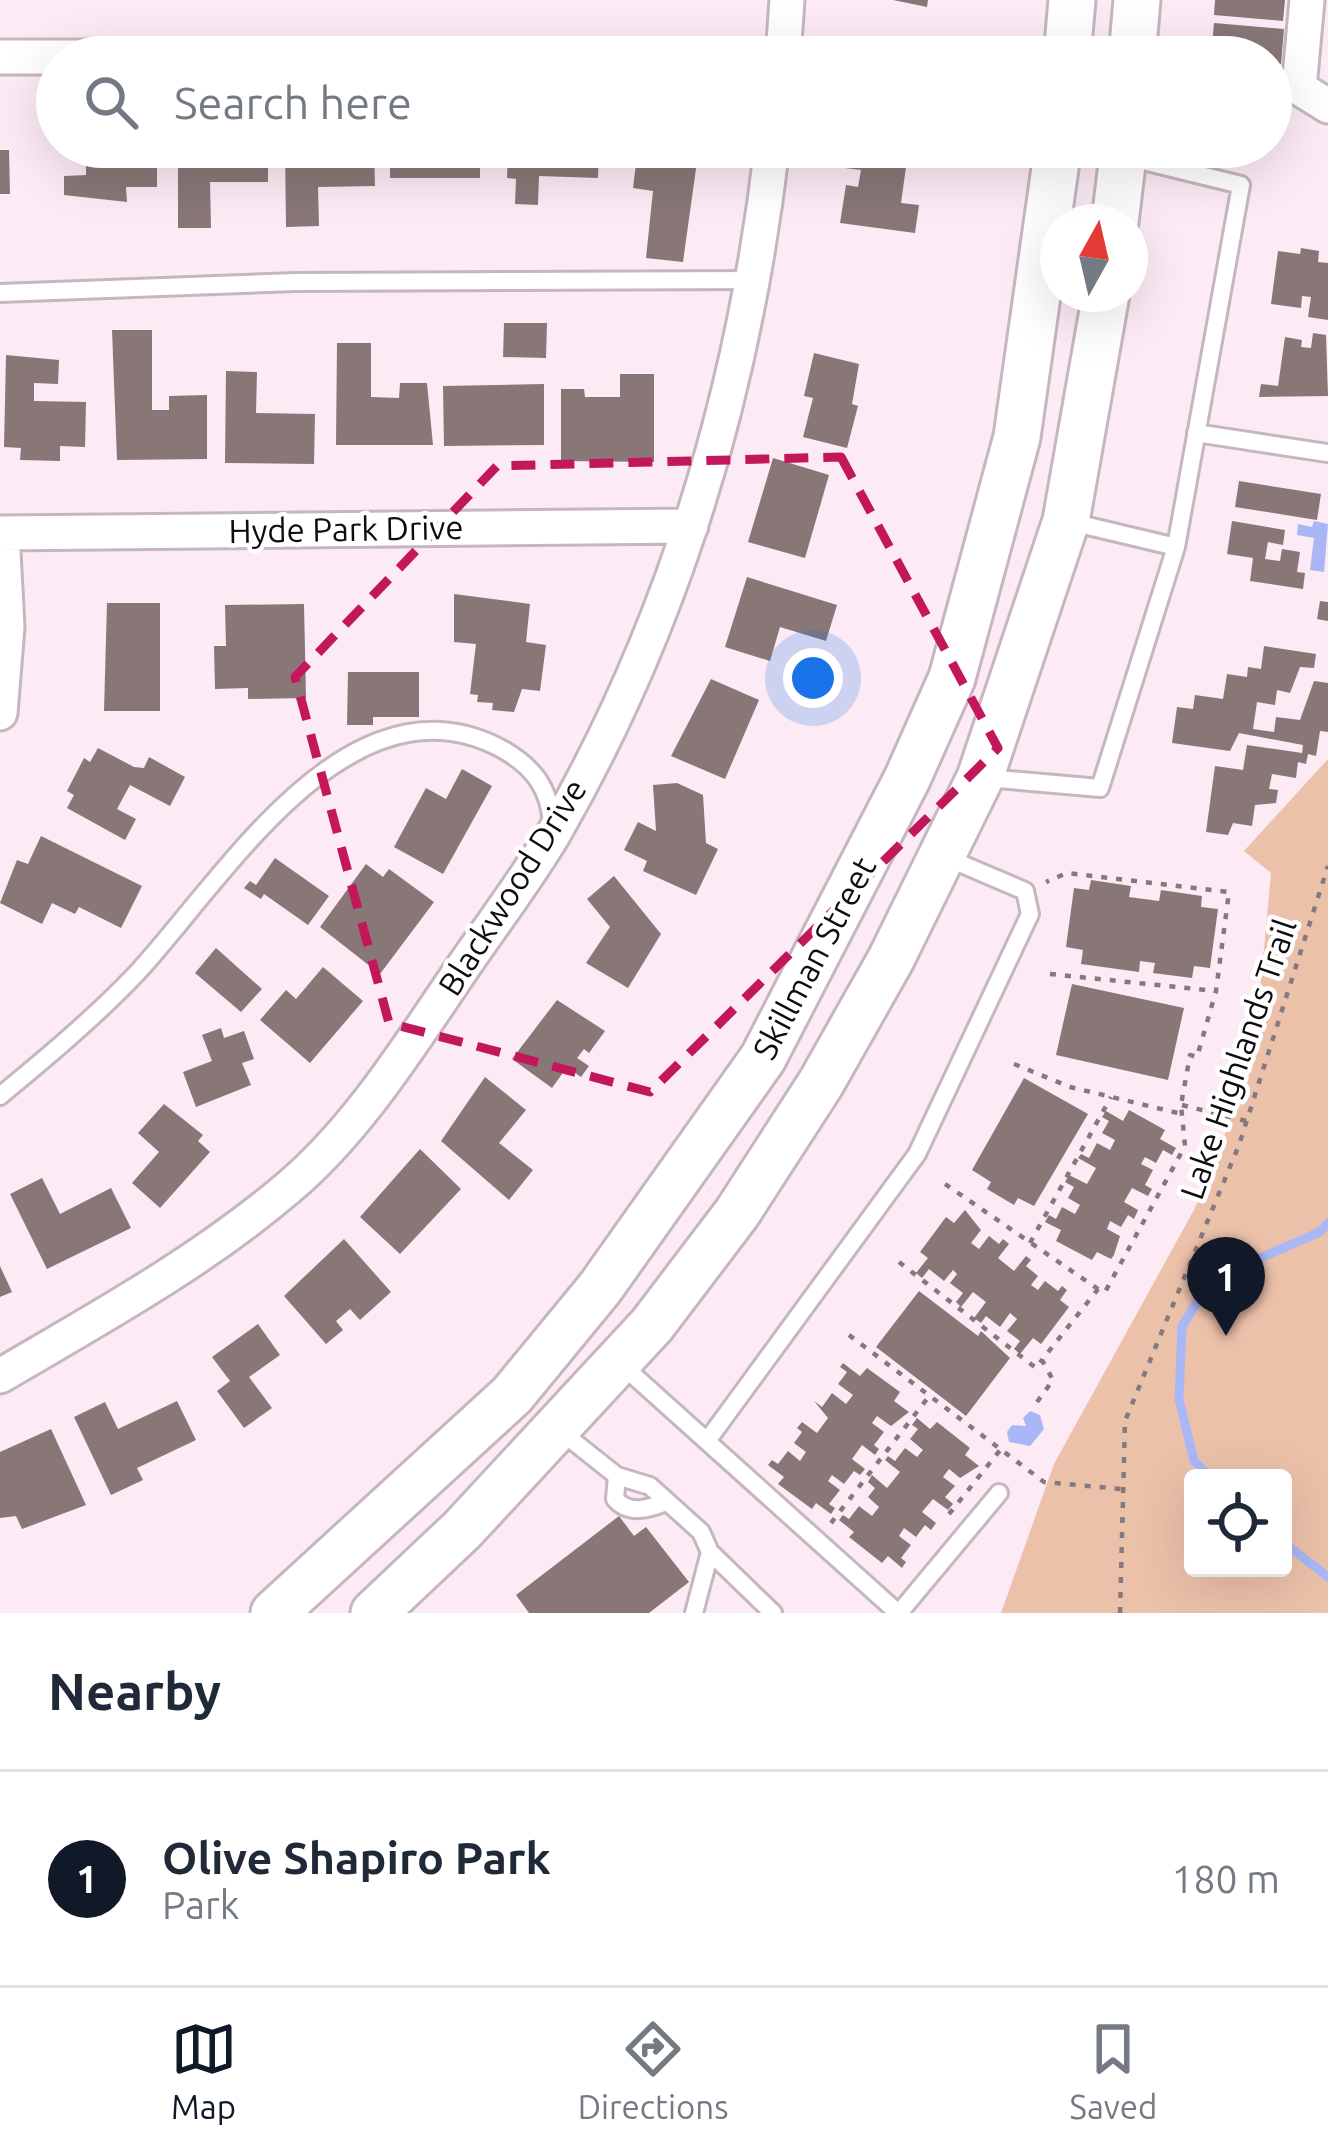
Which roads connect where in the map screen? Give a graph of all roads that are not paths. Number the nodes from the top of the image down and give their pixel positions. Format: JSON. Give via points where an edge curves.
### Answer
{"nodes":[{"id":1,"x":787,"y":0,"type":"edge"},
{"id":2,"x":1072,"y":0,"type":"edge"},
{"id":3,"x":1138,"y":0,"type":"edge"},
{"id":4,"x":1307,"y":0,"type":"edge"},
{"id":5,"x":784,"y":36,"type":"edge"},
{"id":6,"x":1069,"y":36,"type":"edge"},
{"id":7,"x":1134,"y":36,"type":"edge"},
{"id":8,"x":0,"y":57,"type":"edge"},
{"id":9,"x":36,"y":57,"type":"edge"},
{"id":10,"x":1328,"y":106,"type":"edge"},
{"id":11,"x":770,"y":168,"type":"edge"},
{"id":12,"x":1055,"y":168,"type":"edge"},
{"id":13,"x":1121,"y":168,"type":"edge"},
{"id":14,"x":1180,"y":168,"type":"edge"},
{"id":15,"x":1117,"y":204,"type":"edge"},
{"id":16,"x":757,"y":280,"type":"junction"},
{"id":17,"x":0,"y":293,"type":"edge"},
{"id":18,"x":1103,"y":312,"type":"edge"},
{"id":19,"x":1196,"y":433,"type":"junction"},
{"id":20,"x":1327,"y":452,"type":"edge"},
{"id":21,"x":1066,"y":521,"type":"junction"},
{"id":22,"x":692,"y":526,"type":"junction"},
{"id":23,"x":1,"y":533,"type":"edge"},
{"id":24,"x":1176,"y":548,"type":"junction"},
{"id":25,"x":0,"y":712,"type":"edge"},
{"id":26,"x":980,"y":778,"type":"junction"},
{"id":27,"x":884,"y":825,"type":"junction"},
{"id":28,"x":553,"y":834,"type":"junction"},
{"id":29,"x":940,"y":855,"type":"junction"},
{"id":30,"x":0,"y":1096,"type":"edge"},
{"id":31,"x":617,"y":1360,"type":"junction"},
{"id":32,"x":0,"y":1376,"type":"edge"},
{"id":33,"x":512,"y":1395,"type":"junction"},
{"id":34,"x":553,"y":1425,"type":"junction"},
{"id":35,"x":707,"y":1441,"type":"junction"},
{"id":36,"x":617,"y":1477,"type":"junction"},
{"id":37,"x":999,"y":1493,"type":"dead end"},
{"id":38,"x":666,"y":1502,"type":"junction"},
{"id":39,"x":710,"y":1552,"type":"junction"},
{"id":40,"x":274,"y":1613,"type":"edge"},
{"id":41,"x":374,"y":1613,"type":"edge"},
{"id":42,"x":694,"y":1613,"type":"edge"},
{"id":43,"x":773,"y":1613,"type":"edge"},
{"id":44,"x":898,"y":1613,"type":"edge"}],
"edges":[{"from":1,"to":5,"type":"street"},
{"from":2,"to":6,"type":"main road"},
{"from":3,"to":7,"type":"main road"},
{"from":4,"to":10,"type":"street","via":[[1299,88]]},
{"from":8,"to":9,"type":"street"},
{"from":11,"to":16,"type":"street","name":"Blackwood Drive"},
{"from":12,"to":27,"type":"main road","name":"Skillman Street","via":[[1017,437],[988,556],[952,678]]},
{"from":13,"to":15,"type":"main road"},
{"from":14,"to":19,"type":"lane","via":[[1241,185]]},
{"from":16,"to":17,"type":"lane"},
{"from":16,"to":22,"type":"street","name":"Blackwood Drive"},
{"from":18,"to":21,"type":"main road","name":"Skillman Street"},
{"from":19,"to":20,"type":"lane"},
{"from":19,"to":24,"type":"lane"},
{"from":21,"to":24,"type":"lane"},
{"from":21,"to":26,"type":"main road","name":"Skillman Street"},
{"from":22,"to":23,"type":"street","name":"Hyde Park Drive"},
{"from":22,"to":28,"type":"street","name":"Blackwood Drive","via":[[658,623]]},
{"from":23,"to":25,"type":"street","via":[[7,627]]},
{"from":24,"to":26,"type":"lane","via":[[1100,788]]},
{"from":26,"to":29,"type":"main road","name":"Skillman Street"},
{"from":27,"to":29,"type":"main road"},
{"from":27,"to":33,"type":"main road","name":"Skillman Street","via":[[763,1058],[600,1288]]},
{"from":28,"to":30,"type":"lane","via":[[551,795],[522,760],[488,742],[447,731],[347,752],[294,792],[133,977]]},
{"from":28,"to":32,"type":"street","name":"Blackwood Drive","via":[[410,1046],[292,1185],[223,1240]]},
{"from":29,"to":31,"type":"main road","name":"Skillman Street","via":[[821,1083],[737,1213]]},
{"from":29,"to":35,"type":"lane","via":[[1024,891],[1030,914],[917,1154]]},
{"from":31,"to":34,"type":"main road","name":"Skillman Street"},
{"from":31,"to":35,"type":"lane"},
{"from":33,"to":34,"type":"main road"},
{"from":33,"to":40,"type":"main road","name":"Skillman Street"},
{"from":34,"to":36,"type":"lane"},
{"from":34,"to":41,"type":"main road","name":"Skillman Street","via":[[462,1530]]},
{"from":35,"to":44,"type":"lane"},
{"from":36,"to":38,"type":"lane","via":[[650,1486]]},
{"from":36,"to":38,"type":"lane","via":[[622,1506]]},
{"from":37,"to":44,"type":"lane"},
{"from":38,"to":39,"type":"lane","via":[[701,1532]]},
{"from":39,"to":42,"type":"lane"},
{"from":39,"to":43,"type":"lane"}]}
